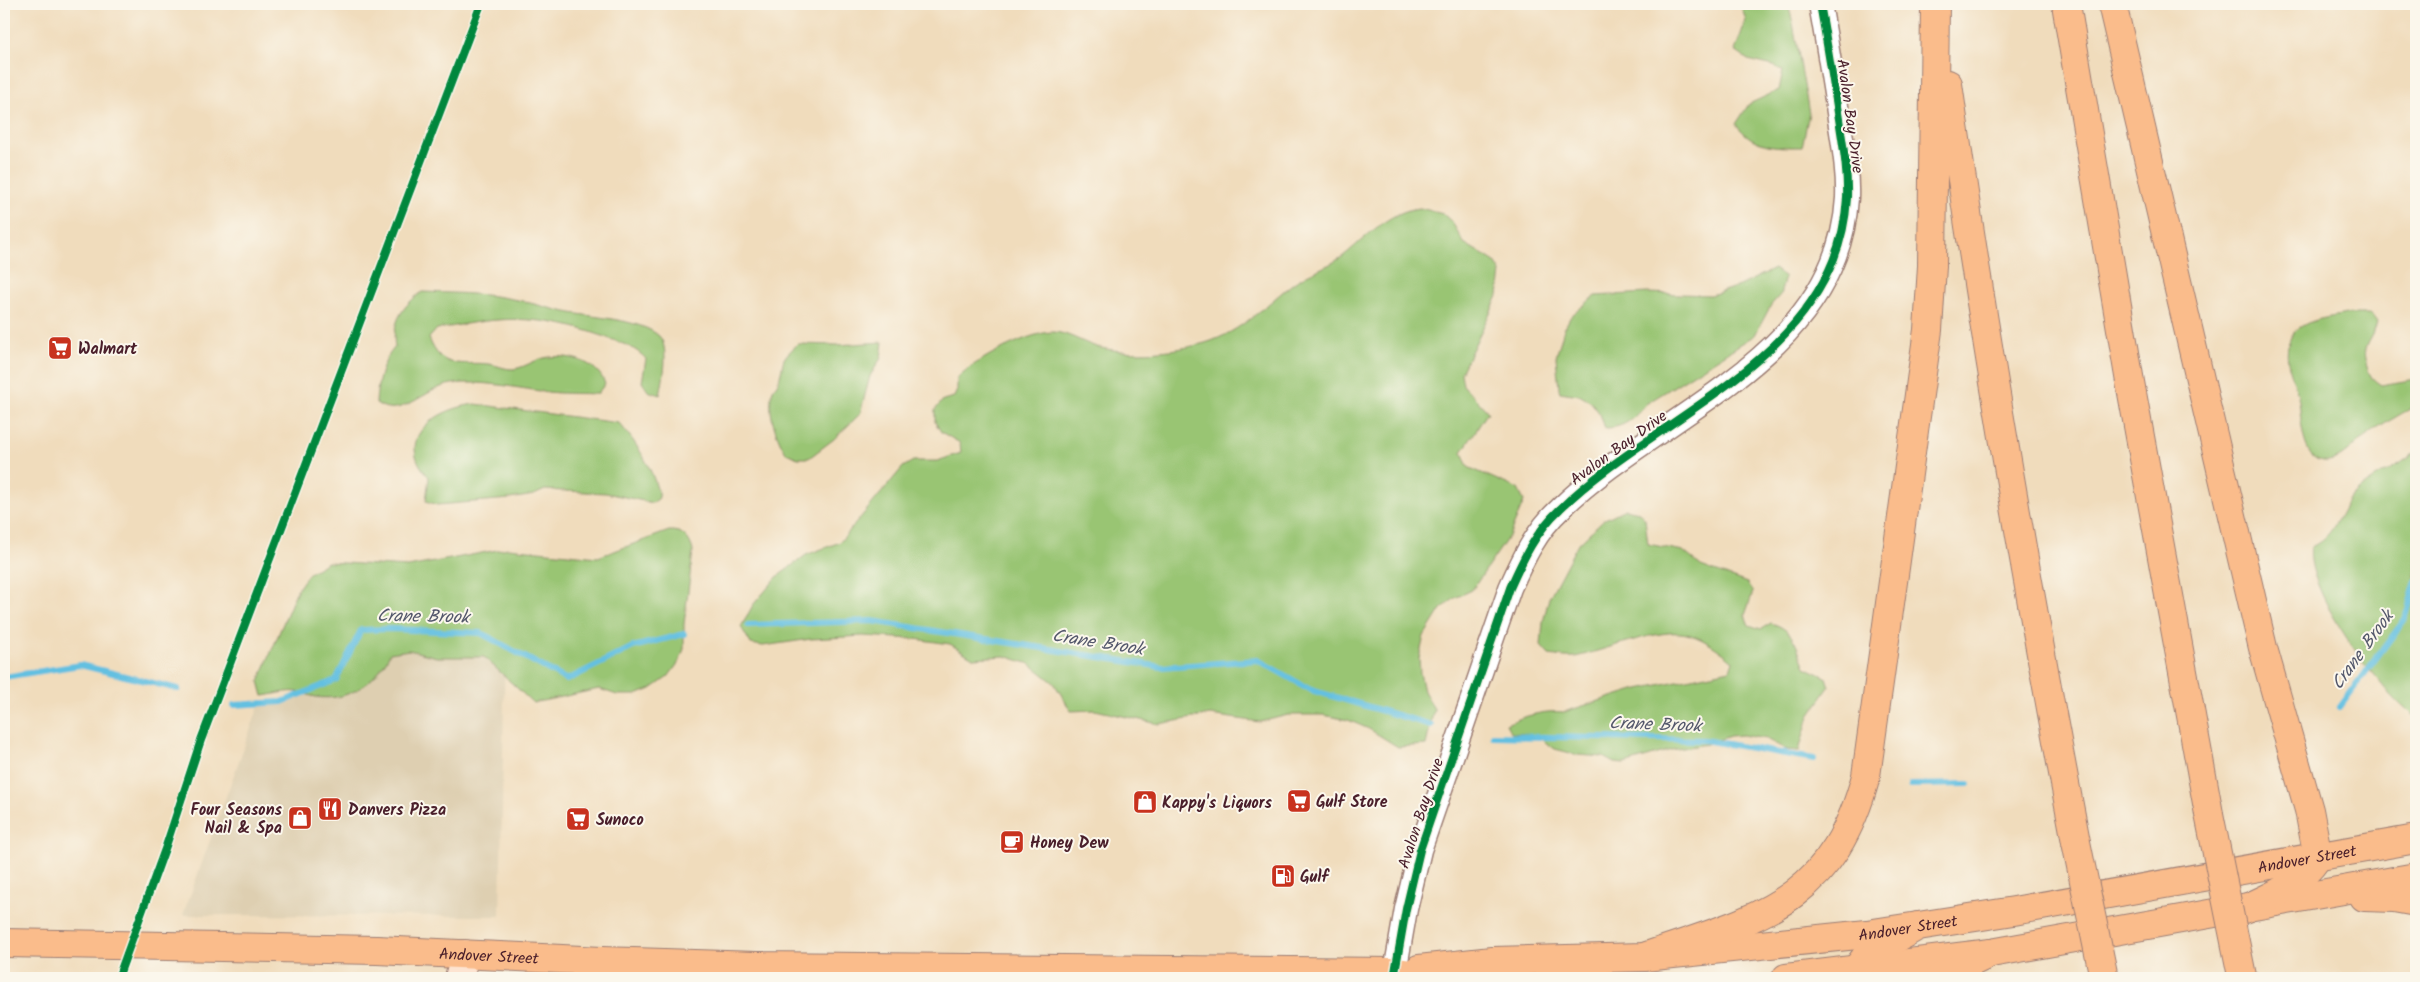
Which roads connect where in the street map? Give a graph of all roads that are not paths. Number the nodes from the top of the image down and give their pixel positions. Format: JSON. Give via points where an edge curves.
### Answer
{"nodes":[{"id":1,"x":1820,"y":4,"type":"edge"},
{"id":2,"x":1936,"y":4,"type":"edge"},
{"id":3,"x":2066,"y":4,"type":"edge"},
{"id":4,"x":2112,"y":4,"type":"edge"},
{"id":5,"x":2416,"y":840,"type":"edge"},
{"id":6,"x":2318,"y":857,"type":"junction"},
{"id":7,"x":2416,"y":877,"type":"edge"},
{"id":8,"x":2310,"y":897,"type":"junction"},
{"id":9,"x":2416,"y":902,"type":"edge"},
{"id":10,"x":2244,"y":909,"type":"junction"},
{"id":11,"x":1918,"y":926,"type":"junction"},
{"id":12,"x":4,"y":943,"type":"edge"},
{"id":13,"x":1991,"y":953,"type":"junction"},
{"id":14,"x":1644,"y":958,"type":"junction"},
{"id":15,"x":462,"y":966,"type":"edge"},
{"id":16,"x":1395,"y":972,"type":"junction"},
{"id":17,"x":1851,"y":975,"type":"edge"},
{"id":18,"x":2242,"y":977,"type":"edge"},
{"id":19,"x":1441,"y":978,"type":"edge"},
{"id":20,"x":1786,"y":978,"type":"edge"},
{"id":21,"x":1940,"y":978,"type":"edge"},
{"id":22,"x":2104,"y":978,"type":"edge"}],
"edges":[{"from":1,"to":16,"type":"street","name":"Avalon Bay Drive","via":[[1846,162],[1847,198],[1841,237],[1828,273],[1789,333],[1734,380],[1591,482],[1559,509],[1524,556],[1510,588],[1420,850]]},
{"from":2,"to":14,"type":"highway","via":[[1928,330],[1866,776],[1859,804],[1834,854],[1816,876],[1793,895],[1767,912],[1737,925]]},
{"from":2,"to":22,"type":"highway","bridge":true,"via":[[1990,368],[2038,646]]},
{"from":3,"to":18,"type":"highway","bridge":true,"via":[[2130,382]]},
{"from":4,"to":6,"type":"highway","via":[[2263,648],[2309,810]]},
{"from":5,"to":6,"type":"highway","name":"Andover Street"},
{"from":6,"to":10,"type":"highway","via":[[2295,884]]},
{"from":6,"to":11,"type":"highway","name":"Andover Street"},
{"from":7,"to":8,"type":"highway"},
{"from":8,"to":9,"type":"highway","via":[[2394,898]]},
{"from":8,"to":10,"type":"highway"},
{"from":10,"to":13,"type":"highway"},
{"from":11,"to":14,"type":"highway","name":"Andover Street"},
{"from":11,"to":17,"type":"highway","via":[[1867,955]]},
{"from":12,"to":15,"type":"highway","name":"Andover Street","via":[[302,948]]},
{"from":13,"to":17,"type":"highway"},
{"from":13,"to":21,"type":"highway"},
{"from":14,"to":16,"type":"highway","name":"Andover Street","via":[[1492,961]]},
{"from":15,"to":16,"type":"highway","name":"Andover Street","via":[[602,961],[757,966]]},
{"from":16,"to":19,"type":"highway","name":"Andover Street"},
{"from":17,"to":20,"type":"highway"}]}
